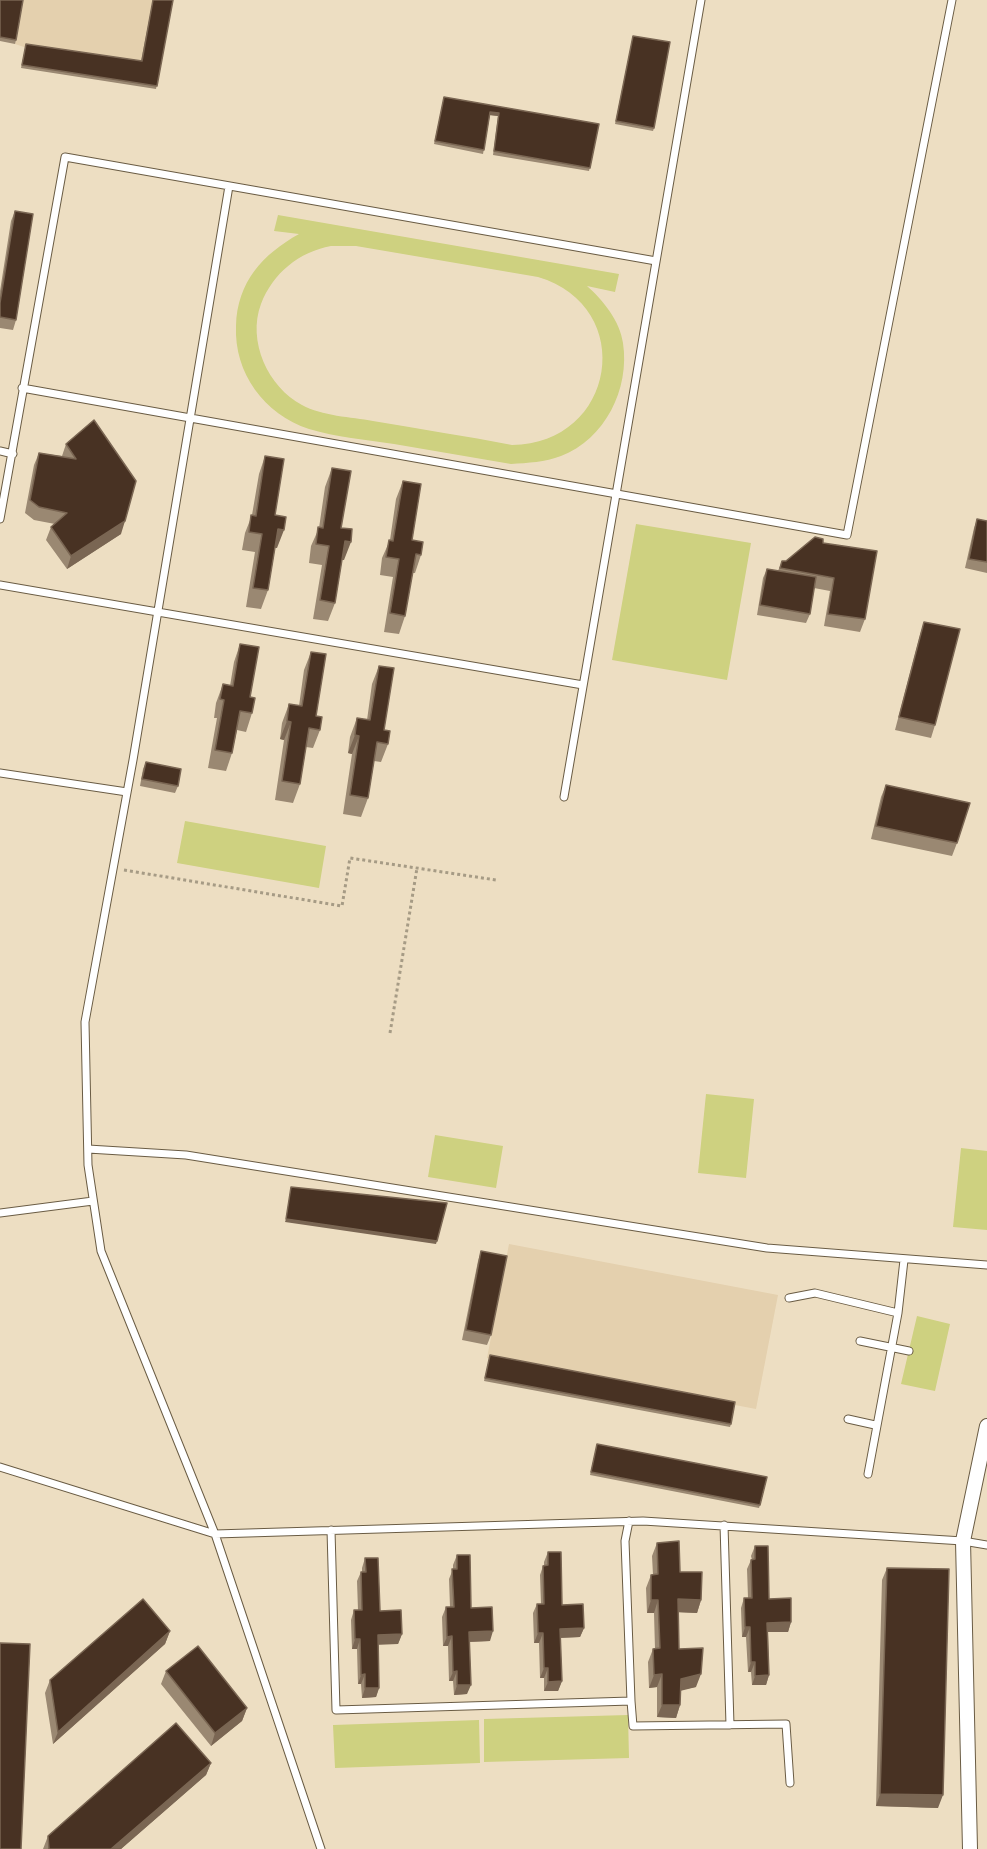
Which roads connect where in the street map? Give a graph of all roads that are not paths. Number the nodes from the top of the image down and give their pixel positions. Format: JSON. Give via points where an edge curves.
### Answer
{"nodes":[{"id":1,"x":701,"y":0,"type":"edge"},
{"id":2,"x":952,"y":0,"type":"edge"},
{"id":3,"x":229,"y":186,"type":"junction"},
{"id":4,"x":656,"y":261,"type":"junction"},
{"id":5,"x":22,"y":388,"type":"junction"},
{"id":6,"x":191,"y":418,"type":"junction"},
{"id":7,"x":0,"y":451,"type":"edge"},
{"id":8,"x":13,"y":454,"type":"junction"},
{"id":9,"x":616,"y":494,"type":"junction"},
{"id":10,"x":0,"y":519,"type":"edge"},
{"id":11,"x":0,"y":585,"type":"edge"},
{"id":12,"x":158,"y":610,"type":"junction"},
{"id":13,"x":584,"y":685,"type":"junction"},
{"id":14,"x":0,"y":773,"type":"edge"},
{"id":15,"x":127,"y":792,"type":"junction"},
{"id":16,"x":564,"y":797,"type":"dead end"},
{"id":17,"x":88,"y":1149,"type":"junction"},
{"id":18,"x":93,"y":1202,"type":"junction"},
{"id":19,"x":0,"y":1213,"type":"edge"},
{"id":20,"x":904,"y":1260,"type":"junction"},
{"id":21,"x":987,"y":1265,"type":"edge"},
{"id":22,"x":789,"y":1298,"type":"dead end"},
{"id":23,"x":898,"y":1313,"type":"junction"},
{"id":24,"x":860,"y":1341,"type":"dead end"},
{"id":25,"x":892,"y":1348,"type":"junction"},
{"id":26,"x":909,"y":1351,"type":"dead end"},
{"id":27,"x":848,"y":1419,"type":"dead end"},
{"id":28,"x":875,"y":1425,"type":"junction"},
{"id":29,"x":987,"y":1426,"type":"edge"},
{"id":30,"x":0,"y":1467,"type":"edge"},
{"id":31,"x":868,"y":1474,"type":"dead end"},
{"id":32,"x":629,"y":1521,"type":"junction"},
{"id":33,"x":724,"y":1525,"type":"junction"},
{"id":34,"x":331,"y":1530,"type":"junction"},
{"id":35,"x":215,"y":1534,"type":"junction"},
{"id":36,"x":963,"y":1541,"type":"junction"},
{"id":37,"x":987,"y":1545,"type":"edge"},
{"id":38,"x":631,"y":1701,"type":"junction"},
{"id":39,"x":730,"y":1725,"type":"junction"},
{"id":40,"x":790,"y":1783,"type":"dead end"},
{"id":41,"x":321,"y":1849,"type":"edge"},
{"id":42,"x":970,"y":1849,"type":"edge"}],
"edges":[{"from":1,"to":4,"type":"lane"},
{"from":2,"to":9,"type":"lane","via":[[847,535]]},
{"from":3,"to":4,"type":"lane"},
{"from":3,"to":5,"type":"lane","via":[[64,158]]},
{"from":3,"to":6,"type":"lane"},
{"from":4,"to":9,"type":"lane"},
{"from":5,"to":6,"type":"lane"},
{"from":5,"to":8,"type":"lane"},
{"from":6,"to":9,"type":"lane"},
{"from":6,"to":12,"type":"lane"},
{"from":7,"to":8,"type":"lane"},
{"from":8,"to":10,"type":"lane"},
{"from":9,"to":13,"type":"lane"},
{"from":11,"to":12,"type":"lane"},
{"from":12,"to":13,"type":"lane"},
{"from":12,"to":15,"type":"lane"},
{"from":13,"to":16,"type":"lane"},
{"from":14,"to":15,"type":"lane"},
{"from":15,"to":17,"type":"lane","via":[[85,1022]]},
{"from":17,"to":18,"type":"lane"},
{"from":17,"to":20,"type":"lane","via":[[186,1155],[767,1248]]},
{"from":18,"to":19,"type":"lane"},
{"from":18,"to":35,"type":"lane","via":[[100,1251]]},
{"from":20,"to":21,"type":"lane"},
{"from":20,"to":23,"type":"lane"},
{"from":22,"to":23,"type":"lane","via":[[815,1293]]},
{"from":23,"to":25,"type":"lane"},
{"from":24,"to":25,"type":"lane"},
{"from":25,"to":26,"type":"lane"},
{"from":25,"to":28,"type":"lane"},
{"from":27,"to":28,"type":"lane"},
{"from":28,"to":31,"type":"lane"},
{"from":29,"to":36,"type":"street"},
{"from":30,"to":35,"type":"lane"},
{"from":32,"to":33,"type":"lane"},
{"from":32,"to":34,"type":"lane"},
{"from":32,"to":38,"type":"lane","via":[[625,1541]]},
{"from":33,"to":36,"type":"lane"},
{"from":33,"to":39,"type":"lane"},
{"from":34,"to":35,"type":"lane"},
{"from":34,"to":38,"type":"lane","via":[[336,1710]]},
{"from":35,"to":41,"type":"lane"},
{"from":36,"to":37,"type":"lane"},
{"from":36,"to":42,"type":"street"},
{"from":38,"to":39,"type":"lane","via":[[633,1726]]},
{"from":39,"to":40,"type":"lane","via":[[786,1724]]}]}
